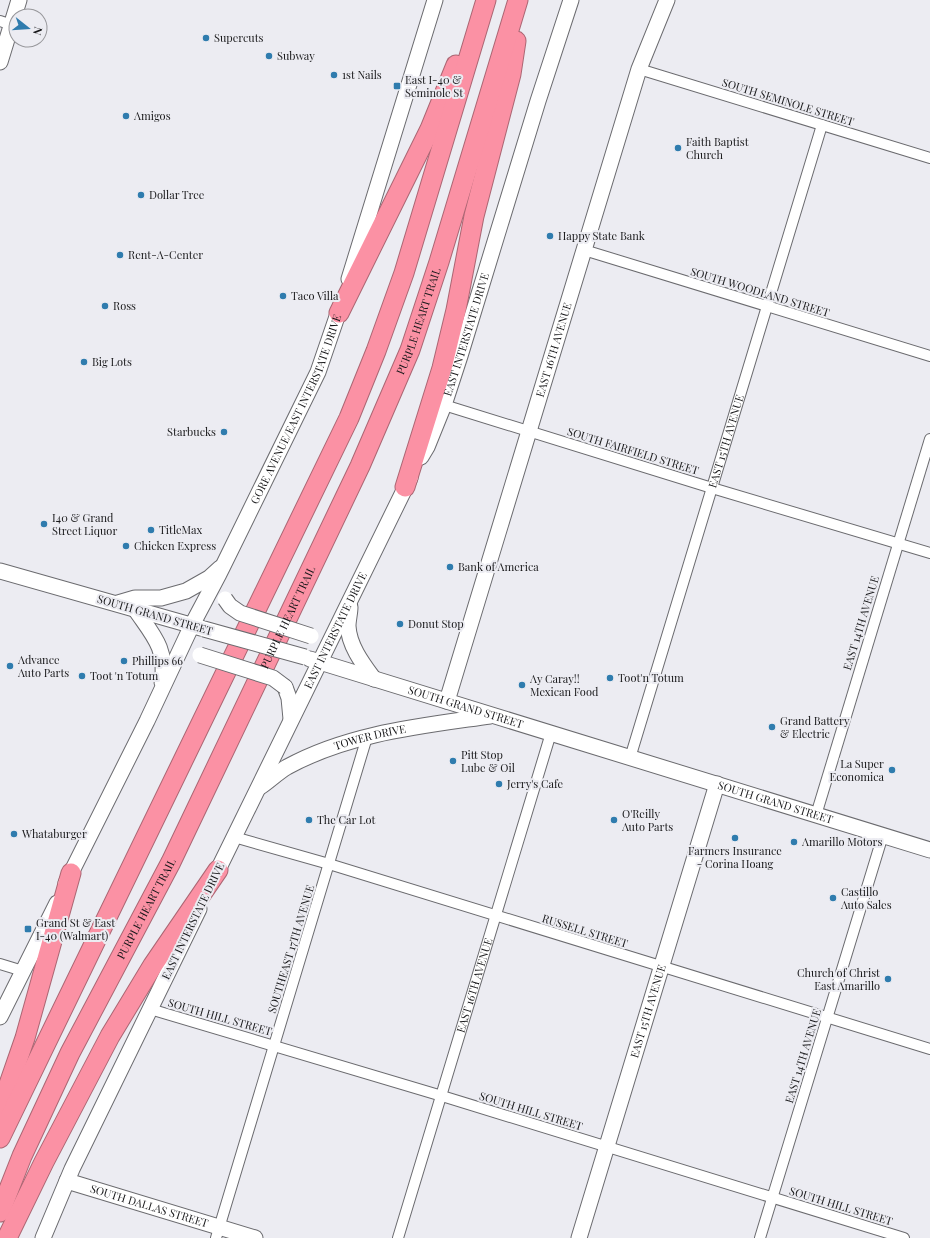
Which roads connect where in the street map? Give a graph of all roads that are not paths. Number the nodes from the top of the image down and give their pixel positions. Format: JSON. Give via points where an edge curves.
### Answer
{"nodes":[{"id":1,"x":19,"y":0,"type":"edge"},
{"id":2,"x":436,"y":0,"type":"edge"},
{"id":3,"x":486,"y":0,"type":"edge"},
{"id":4,"x":518,"y":0,"type":"edge"},
{"id":5,"x":522,"y":0,"type":"edge"},
{"id":6,"x":571,"y":0,"type":"edge"},
{"id":7,"x":659,"y":0,"type":"edge"},
{"id":8,"x":667,"y":0,"type":"edge"},
{"id":9,"x":6,"y":23,"type":"edge"},
{"id":10,"x":0,"y":62,"type":"edge"},
{"id":11,"x":639,"y":69,"type":"junction"},
{"id":12,"x":822,"y":125,"type":"junction"},
{"id":13,"x":930,"y":158,"type":"edge"},
{"id":14,"x":584,"y":250,"type":"junction"},
{"id":15,"x":767,"y":306,"type":"junction"},
{"id":16,"x":339,"y":313,"type":"junction"},
{"id":17,"x":930,"y":356,"type":"edge"},
{"id":18,"x":444,"y":404,"type":"junction"},
{"id":19,"x":528,"y":431,"type":"junction"},
{"id":20,"x":930,"y":439,"type":"edge"},
{"id":21,"x":405,"y":487,"type":"junction"},
{"id":22,"x":712,"y":488,"type":"junction"},
{"id":23,"x":898,"y":543,"type":"junction"},
{"id":24,"x":930,"y":553,"type":"edge"},
{"id":25,"x":221,"y":570,"type":"junction"},
{"id":26,"x":0,"y":571,"type":"edge"},
{"id":27,"x":352,"y":596,"type":"junction"},
{"id":28,"x":117,"y":604,"type":"junction"},
{"id":29,"x":135,"y":609,"type":"junction"},
{"id":30,"x":198,"y":627,"type":"junction"},
{"id":31,"x":336,"y":627,"type":"junction"},
{"id":32,"x":312,"y":660,"type":"junction"},
{"id":33,"x":175,"y":661,"type":"junction"},
{"id":34,"x":374,"y":679,"type":"junction"},
{"id":35,"x":161,"y":690,"type":"junction"},
{"id":36,"x":447,"y":702,"type":"junction"},
{"id":37,"x":493,"y":716,"type":"junction"},
{"id":38,"x":291,"y":720,"type":"junction"},
{"id":39,"x":551,"y":733,"type":"junction"},
{"id":40,"x":367,"y":737,"type":"junction"},
{"id":41,"x":630,"y":758,"type":"junction"},
{"id":42,"x":717,"y":784,"type":"junction"},
{"id":43,"x":257,"y":789,"type":"junction"},
{"id":44,"x":816,"y":815,"type":"junction"},
{"id":45,"x":883,"y":836,"type":"junction"},
{"id":46,"x":234,"y":837,"type":"junction"},
{"id":47,"x":930,"y":850,"type":"edge"},
{"id":48,"x":329,"y":864,"type":"junction"},
{"id":49,"x":218,"y":870,"type":"junction"},
{"id":50,"x":71,"y":873,"type":"junction"},
{"id":51,"x":497,"y":916,"type":"junction"},
{"id":52,"x":0,"y":964,"type":"edge"},
{"id":53,"x":661,"y":966,"type":"junction"},
{"id":54,"x":23,"y":971,"type":"junction"},
{"id":55,"x":150,"y":1009,"type":"junction"},
{"id":56,"x":0,"y":1016,"type":"edge"},
{"id":57,"x":827,"y":1017,"type":"junction"},
{"id":58,"x":274,"y":1046,"type":"junction"},
{"id":59,"x":930,"y":1049,"type":"edge"},
{"id":60,"x":442,"y":1096,"type":"junction"},
{"id":61,"x":0,"y":1110,"type":"edge"},
{"id":62,"x":0,"y":1138,"type":"edge"},
{"id":63,"x":607,"y":1147,"type":"junction"},
{"id":64,"x":67,"y":1181,"type":"junction"},
{"id":65,"x":773,"y":1197,"type":"junction"},
{"id":66,"x":0,"y":1212,"type":"edge"},
{"id":67,"x":218,"y":1233,"type":"edge"},
{"id":68,"x":7,"y":1238,"type":"edge"},
{"id":69,"x":43,"y":1238,"type":"edge"},
{"id":70,"x":255,"y":1238,"type":"edge"},
{"id":71,"x":398,"y":1238,"type":"edge"},
{"id":72,"x":579,"y":1238,"type":"edge"},
{"id":73,"x":760,"y":1238,"type":"edge"},
{"id":74,"x":904,"y":1238,"type":"edge"}],
"edges":[{"from":1,"to":9,"type":"main road"},
{"from":2,"to":16,"type":"main road","name":"GORE AVENUE/EAST INTERSTATE DRIVE"},
{"from":3,"to":16,"type":"highway","via":[[448,82],[430,129]]},
{"from":3,"to":62,"type":"highway","via":[[404,273],[349,418]]},
{"from":4,"to":66,"type":"highway","name":"PURPLE HEART TRAIL","via":[[418,328],[388,404],[171,862],[70,1053],[22,1156]]},
{"from":5,"to":21,"type":"highway","via":[[511,74],[474,216],[456,310],[442,368]]},
{"from":6,"to":18,"type":"main road","name":"EAST INTERSTATE DRIVE"},
{"from":7,"to":11,"type":"main road"},
{"from":8,"to":11,"type":"main road","name":"EAST 16TH AVENUE"},
{"from":9,"to":10,"type":"main road"},
{"from":11,"to":12,"type":"street","name":"SOUTH SEMINOLE STREET"},
{"from":11,"to":14,"type":"main road","name":"EAST 16TH AVENUE"},
{"from":12,"to":13,"type":"street","name":"SOUTH SEMINOLE STREET"},
{"from":12,"to":15,"type":"street","name":"EAST 15TH AVENUE"},
{"from":14,"to":15,"type":"street","name":"SOUTH WOODLAND STREET"},
{"from":14,"to":19,"type":"main road","name":"EAST 16TH AVENUE"},
{"from":15,"to":17,"type":"street","name":"SOUTH WOODLAND STREET"},
{"from":15,"to":22,"type":"street","name":"EAST 15TH AVENUE"},
{"from":16,"to":25,"type":"main road","name":"GORE AVENUE/EAST INTERSTATE DRIVE","via":[[318,372]]},
{"from":18,"to":19,"type":"street","name":"SOUTH FAIRFIELD STREET"},
{"from":18,"to":21,"type":"main road","name":"EAST INTERSTATE DRIVE","via":[[427,447]]},
{"from":19,"to":22,"type":"street","name":"SOUTH FAIRFIELD STREET"},
{"from":19,"to":36,"type":"main road","name":"EAST 16TH AVENUE"},
{"from":20,"to":23,"type":"street","name":"EAST 14TH AVENUE"},
{"from":21,"to":27,"type":"main road","name":"EAST INTERSTATE DRIVE"},
{"from":22,"to":23,"type":"street","name":"SOUTH FAIRFIELD STREET"},
{"from":22,"to":41,"type":"street","name":"EAST 15TH AVENUE"},
{"from":23,"to":24,"type":"street","name":"SOUTH FAIRFIELD STREET"},
{"from":23,"to":44,"type":"street","name":"EAST 14TH AVENUE"},
{"from":25,"to":28,"type":"main road","via":[[186,591],[161,598],[135,598]]},
{"from":25,"to":30,"type":"main road","name":"GORE AVENUE/EAST INTERSTATE DRIVE"},
{"from":25,"to":31,"type":"main road","bridge":true,"via":[[225,598],[230,606],[240,613],[311,636]]},
{"from":26,"to":28,"type":"main road","name":"SOUTH GRAND STREET"},
{"from":27,"to":31,"type":"main road","name":"EAST INTERSTATE DRIVE"},
{"from":27,"to":34,"type":"main road","via":[[348,626],[353,645]]},
{"from":28,"to":29,"type":"main road","name":"SOUTH GRAND STREET"},
{"from":29,"to":30,"type":"main road","name":"SOUTH GRAND STREET"},
{"from":29,"to":35,"type":"main road","via":[[155,637],[162,654],[164,672]]},
{"from":30,"to":32,"type":"main road","name":"SOUTH GRAND STREET","bridge":true},
{"from":30,"to":33,"type":"main road"},
{"from":31,"to":32,"type":"main road","name":"EAST INTERSTATE DRIVE"},
{"from":32,"to":34,"type":"main road","name":"SOUTH GRAND STREET"},
{"from":32,"to":38,"type":"main road","name":"EAST INTERSTATE DRIVE"},
{"from":33,"to":35,"type":"main road"},
{"from":33,"to":38,"type":"main road","bridge":true,"via":[[187,655],[200,655],[273,678],[285,687],[290,698]]},
{"from":34,"to":36,"type":"main road","name":"SOUTH GRAND STREET"},
{"from":35,"to":50,"type":"main road"},
{"from":36,"to":37,"type":"main road","name":"SOUTH GRAND STREET"},
{"from":37,"to":39,"type":"main road","name":"SOUTH GRAND STREET"},
{"from":37,"to":40,"type":"main road","name":"TOWER DRIVE","via":[[413,727]]},
{"from":38,"to":43,"type":"main road","name":"EAST INTERSTATE DRIVE"},
{"from":39,"to":41,"type":"main road","name":"SOUTH GRAND STREET"},
{"from":39,"to":51,"type":"street","name":"EAST 16TH AVENUE"},
{"from":40,"to":43,"type":"main road","name":"TOWER DRIVE","via":[[325,749],[286,768]]},
{"from":40,"to":48,"type":"street","name":"SOUTHEAST 17TH AVENUE"},
{"from":41,"to":42,"type":"main road","name":"SOUTH GRAND STREET"},
{"from":42,"to":44,"type":"main road","name":"SOUTH GRAND STREET"},
{"from":42,"to":53,"type":"main road","name":"EAST 15TH AVENUE"},
{"from":43,"to":46,"type":"main road","name":"EAST INTERSTATE DRIVE"},
{"from":44,"to":45,"type":"main road","name":"SOUTH GRAND STREET"},
{"from":45,"to":47,"type":"main road","name":"SOUTH GRAND STREET"},
{"from":45,"to":57,"type":"street","name":"EAST 14TH AVENUE"},
{"from":46,"to":48,"type":"street","name":"RUSSELL STREET"},
{"from":46,"to":49,"type":"main road","name":"EAST INTERSTATE DRIVE"},
{"from":48,"to":51,"type":"street","name":"RUSSELL STREET"},
{"from":48,"to":58,"type":"street","name":"SOUTHEAST 17TH AVENUE"},
{"from":49,"to":55,"type":"main road","name":"EAST INTERSTATE DRIVE"},
{"from":49,"to":68,"type":"highway","via":[[110,1036]]},
{"from":50,"to":54,"type":"main road"},
{"from":50,"to":61,"type":"highway","via":[[25,1038]]},
{"from":51,"to":53,"type":"street","name":"RUSSELL STREET"},
{"from":51,"to":60,"type":"street","name":"EAST 16TH AVENUE"},
{"from":52,"to":54,"type":"street"},
{"from":53,"to":57,"type":"street","name":"RUSSELL STREET"},
{"from":53,"to":63,"type":"main road","name":"EAST 15TH AVENUE"},
{"from":54,"to":56,"type":"main road"},
{"from":55,"to":58,"type":"street","name":"SOUTH HILL STREET"},
{"from":55,"to":64,"type":"main road","name":"EAST INTERSTATE DRIVE"},
{"from":57,"to":59,"type":"street","name":"RUSSELL STREET"},
{"from":57,"to":65,"type":"street","name":"EAST 14TH AVENUE"},
{"from":58,"to":60,"type":"street","name":"SOUTH HILL STREET"},
{"from":58,"to":67,"type":"street","name":"SOUTHEAST 17TH AVENUE"},
{"from":60,"to":63,"type":"street","name":"SOUTH HILL STREET"},
{"from":60,"to":71,"type":"street","name":"EAST 16TH AVENUE"},
{"from":63,"to":65,"type":"street","name":"SOUTH HILL STREET"},
{"from":63,"to":72,"type":"main road","name":"EAST 15TH AVENUE"},
{"from":64,"to":67,"type":"main road","name":"SOUTH DALLAS STREET"},
{"from":64,"to":69,"type":"main road","name":"EAST INTERSTATE DRIVE"},
{"from":65,"to":73,"type":"street","name":"EAST 14TH AVENUE"},
{"from":65,"to":74,"type":"street","name":"SOUTH HILL STREET"},
{"from":67,"to":70,"type":"main road","name":"SOUTH DALLAS STREET"}]}
